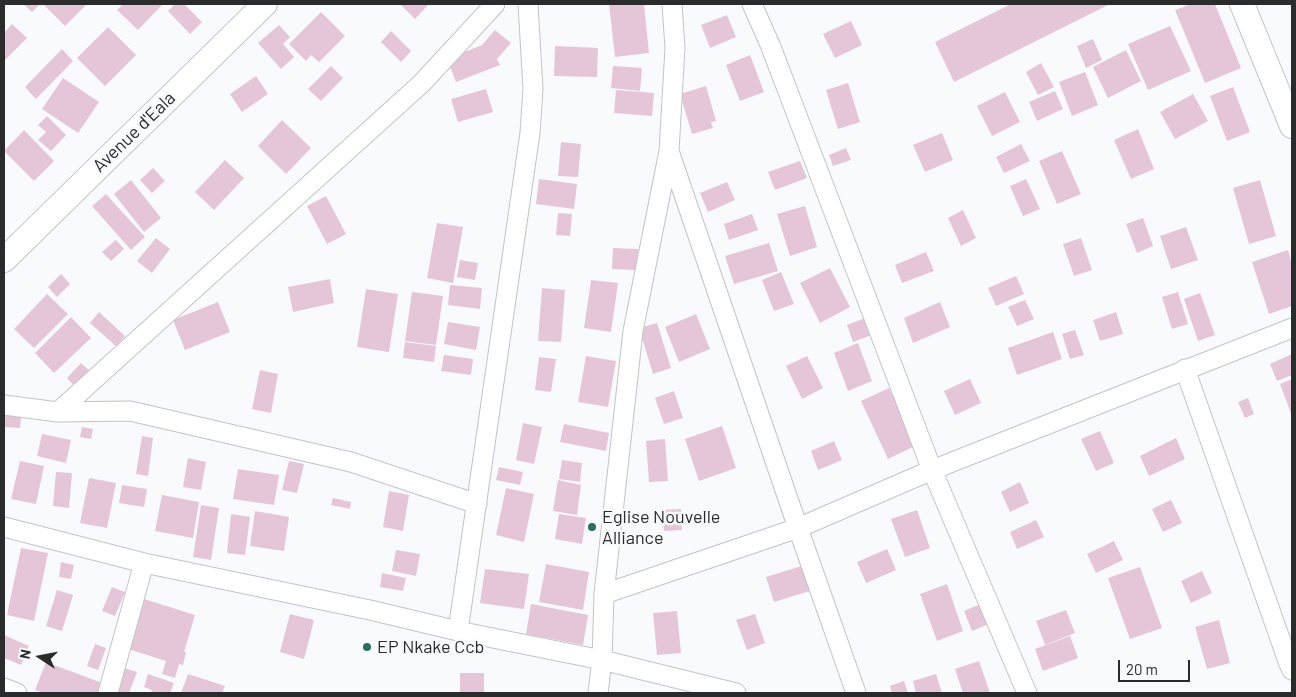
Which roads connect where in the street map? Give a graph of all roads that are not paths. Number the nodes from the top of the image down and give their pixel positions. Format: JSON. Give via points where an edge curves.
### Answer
{"nodes":[{"id":1,"x":264,"y":4,"type":"edge"},
{"id":2,"x":495,"y":4,"type":"edge"},
{"id":3,"x":528,"y":4,"type":"edge"},
{"id":4,"x":672,"y":4,"type":"edge"},
{"id":5,"x":752,"y":4,"type":"edge"},
{"id":6,"x":1242,"y":4,"type":"edge"},
{"id":7,"x":1292,"y":126,"type":"edge"},
{"id":8,"x":669,"y":151,"type":"junction"},
{"id":9,"x":4,"y":260,"type":"edge"},
{"id":10,"x":1292,"y":328,"type":"edge"},
{"id":11,"x":1185,"y":369,"type":"junction"},
{"id":12,"x":4,"y":405,"type":"edge"},
{"id":13,"x":58,"y":412,"type":"junction"},
{"id":14,"x":932,"y":470,"type":"junction"},
{"id":15,"x":477,"y":504,"type":"junction"},
{"id":16,"x":4,"y":527,"type":"edge"},
{"id":17,"x":798,"y":528,"type":"junction"},
{"id":18,"x":144,"y":563,"type":"junction"},
{"id":19,"x":604,"y":594,"type":"junction"},
{"id":20,"x":458,"y":631,"type":"junction"},
{"id":21,"x":602,"y":660,"type":"junction"},
{"id":22,"x":1292,"y":670,"type":"edge"},
{"id":23,"x":4,"y":688,"type":"edge"},
{"id":24,"x":17,"y":693,"type":"edge"},
{"id":25,"x":108,"y":693,"type":"edge"},
{"id":26,"x":598,"y":693,"type":"edge"},
{"id":27,"x":736,"y":693,"type":"edge"},
{"id":28,"x":856,"y":693,"type":"edge"},
{"id":29,"x":1027,"y":693,"type":"edge"}],
"edges":[{"from":1,"to":9,"type":"street","name":"Avenue d'Eala"},
{"from":2,"to":13,"type":"street","via":[[422,83]]},
{"from":3,"to":15,"type":"street","via":[[533,89],[530,133]]},
{"from":4,"to":8,"type":"street","via":[[675,48]]},
{"from":5,"to":14,"type":"street"},
{"from":6,"to":7,"type":"street"},
{"from":8,"to":17,"type":"street"},
{"from":8,"to":19,"type":"street","via":[[633,331]]},
{"from":10,"to":11,"type":"street"},
{"from":11,"to":14,"type":"street"},
{"from":11,"to":22,"type":"street"},
{"from":12,"to":13,"type":"street"},
{"from":13,"to":15,"type":"street","via":[[130,411],[351,462]]},
{"from":14,"to":17,"type":"street"},
{"from":14,"to":29,"type":"street"},
{"from":15,"to":20,"type":"street"},
{"from":16,"to":18,"type":"street"},
{"from":17,"to":19,"type":"street"},
{"from":17,"to":28,"type":"street"},
{"from":18,"to":20,"type":"street"},
{"from":18,"to":25,"type":"street"},
{"from":19,"to":21,"type":"street"},
{"from":20,"to":21,"type":"street"},
{"from":21,"to":26,"type":"street"},
{"from":21,"to":27,"type":"street"},
{"from":23,"to":24,"type":"street"}]}
